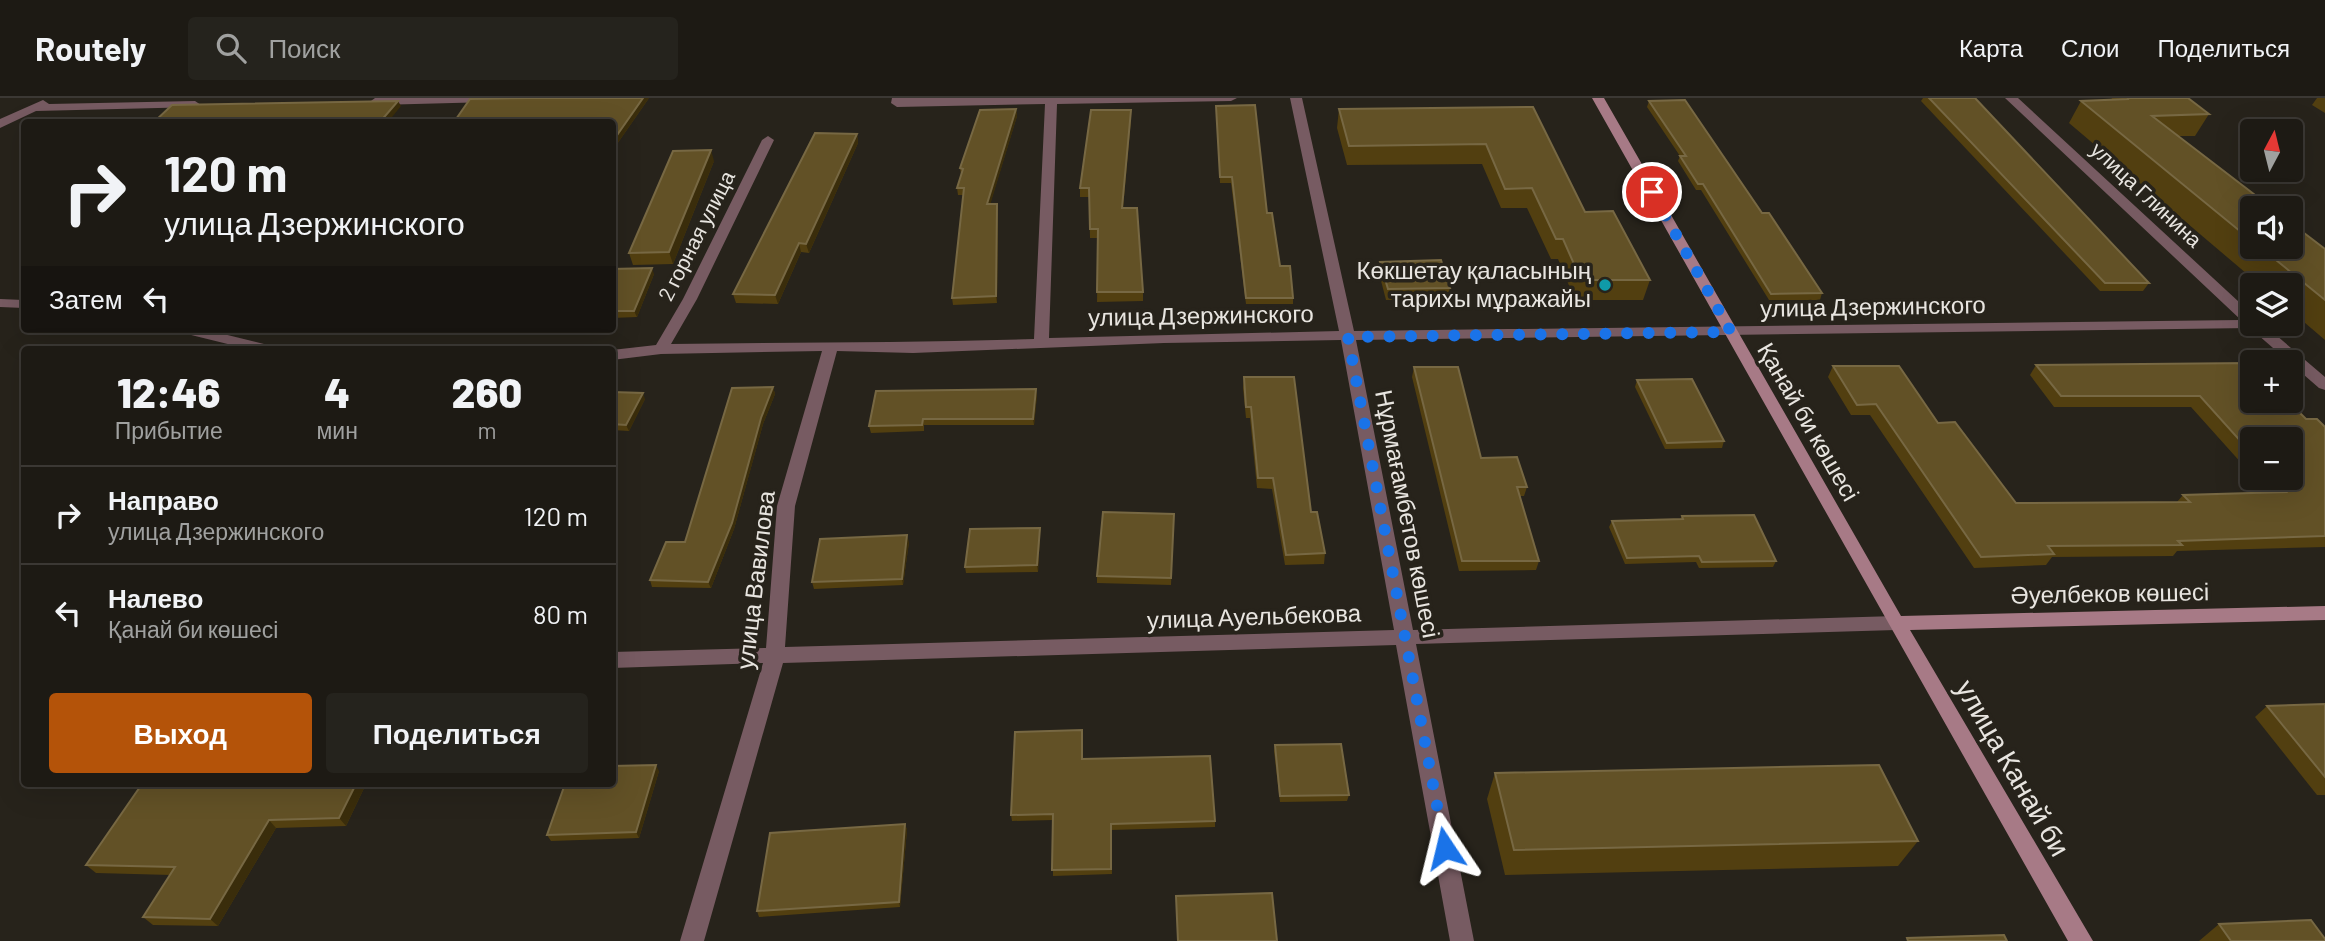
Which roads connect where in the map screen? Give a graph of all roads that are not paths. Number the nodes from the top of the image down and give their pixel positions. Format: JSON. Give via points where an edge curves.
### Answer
{"nodes":[{"id":1,"x":56,"y":98,"type":"edge"},
{"id":2,"x":532,"y":98,"type":"edge"},
{"id":3,"x":898,"y":98,"type":"edge"},
{"id":4,"x":1231,"y":98,"type":"edge"},
{"id":5,"x":1296,"y":98,"type":"edge"},
{"id":6,"x":1598,"y":98,"type":"edge"},
{"id":7,"x":2011,"y":98,"type":"edge"},
{"id":8,"x":1051,"y":101,"type":"junction"},
{"id":9,"x":366,"y":102,"type":"edge"},
{"id":10,"x":214,"y":105,"type":"edge"},
{"id":11,"x":34,"y":108,"type":"junction"},
{"id":12,"x":0,"y":124,"type":"edge"},
{"id":13,"x":768,"y":140,"type":"dead end"},
{"id":14,"x":0,"y":303,"type":"edge"},
{"id":15,"x":21,"y":304,"type":"edge"},
{"id":16,"x":2240,"y":311,"type":"edge"},
{"id":17,"x":2240,"y":323,"type":"edge"},
{"id":18,"x":1731,"y":332,"type":"junction"},
{"id":19,"x":201,"y":333,"type":"edge"},
{"id":20,"x":2268,"y":336,"type":"edge"},
{"id":21,"x":1348,"y":337,"type":"junction"},
{"id":22,"x":1041,"y":343,"type":"junction"},
{"id":23,"x":831,"y":345,"type":"junction"},
{"id":24,"x":254,"y":346,"type":"edge"},
{"id":25,"x":661,"y":349,"type":"junction"},
{"id":26,"x":616,"y":355,"type":"edge"},
{"id":27,"x":2325,"y":385,"type":"edge"},
{"id":28,"x":2325,"y":613,"type":"edge"},
{"id":29,"x":1896,"y":623,"type":"junction"},
{"id":30,"x":1407,"y":638,"type":"junction"},
{"id":31,"x":775,"y":655,"type":"junction"},
{"id":32,"x":616,"y":660,"type":"edge"},
{"id":33,"x":692,"y":941,"type":"edge"},
{"id":34,"x":1462,"y":941,"type":"edge"},
{"id":35,"x":2081,"y":941,"type":"edge"}],
"edges":[{"from":1,"to":11,"type":"street"},
{"from":2,"to":9,"type":"street"},
{"from":3,"to":8,"type":"street","via":[[897,103]]},
{"from":4,"to":8,"type":"street"},
{"from":5,"to":21,"type":"street","name":"Нұрмағамбетов көшесі"},
{"from":6,"to":18,"type":"street","name":"Қанай би көшесі"},
{"from":7,"to":16,"type":"street","name":"улица Глинина"},
{"from":8,"to":22,"type":"street"},
{"from":10,"to":11,"type":"street"},
{"from":11,"to":12,"type":"street"},
{"from":13,"to":25,"type":"street","name":"2 горная улица","via":[[691,299]]},
{"from":14,"to":15,"type":"street"},
{"from":17,"to":18,"type":"street","name":"улица Дзержинского"},
{"from":18,"to":21,"type":"street","name":"улица Дзержинского"},
{"from":18,"to":29,"type":"street","name":"Қанай би көшесі"},
{"from":19,"to":24,"type":"street"},
{"from":20,"to":27,"type":"street","name":"улица Глинина"},
{"from":21,"to":22,"type":"street","name":"улица Дзержинского"},
{"from":21,"to":30,"type":"street","name":"Нұрмағамбетов көшесі"},
{"from":22,"to":23,"type":"street","name":"улица Дзержинского","via":[[913,348]]},
{"from":23,"to":25,"type":"street","name":"улица Дзержинского"},
{"from":23,"to":31,"type":"street","name":"улица Вавилова","via":[[786,506]]},
{"from":25,"to":26,"type":"street","name":"улица Дзержинского"},
{"from":28,"to":29,"type":"street","name":"Әуелбеков көшесі"},
{"from":29,"to":30,"type":"street","name":"улица Ауельбекова"},
{"from":29,"to":35,"type":"street","name":"улица Канай би"},
{"from":30,"to":31,"type":"street","name":"улица Ауельбекова"},
{"from":30,"to":34,"type":"street","name":"Нұрмағамбетов көшесі"},
{"from":31,"to":32,"type":"street","name":"улица Ауельбекова"},
{"from":31,"to":33,"type":"street","name":"улица Вавилова"}]}
